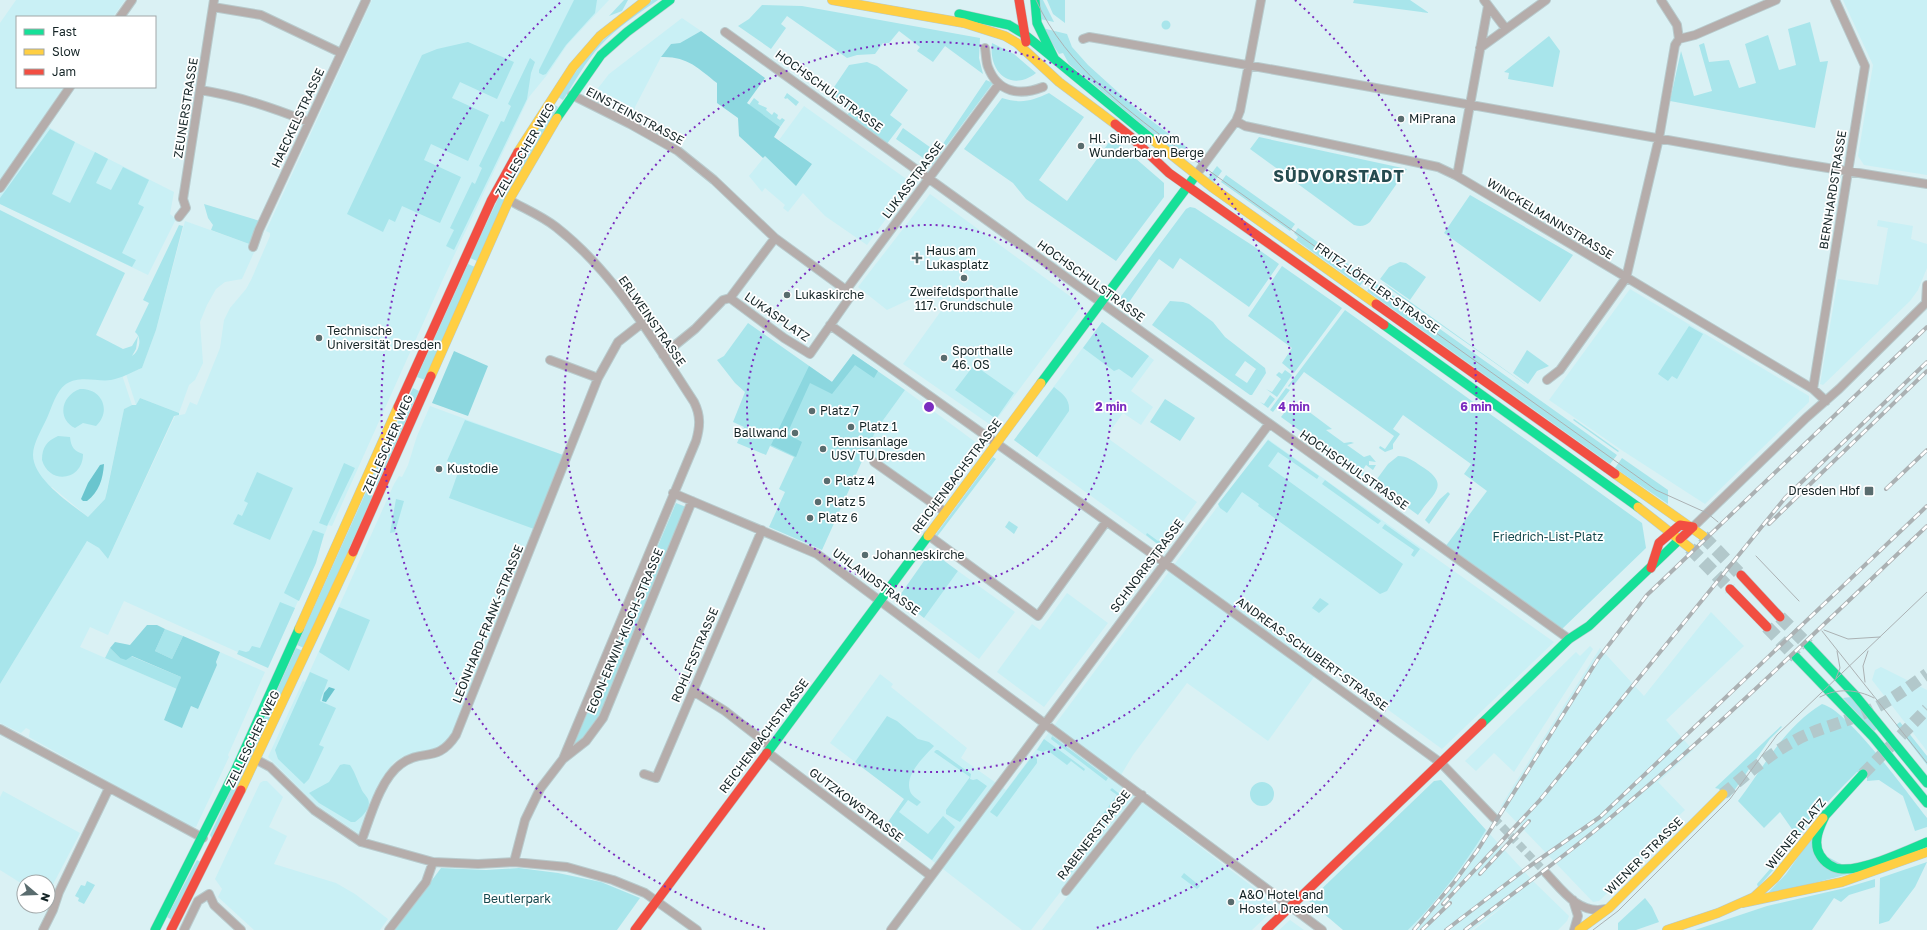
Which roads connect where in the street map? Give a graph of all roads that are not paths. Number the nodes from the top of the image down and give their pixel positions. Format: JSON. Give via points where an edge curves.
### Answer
{"nodes":[{"id":1,"x":132,"y":0,"type":"edge"},
{"id":2,"x":366,"y":0,"type":"edge"},
{"id":3,"x":632,"y":0,"type":"edge"},
{"id":4,"x":646,"y":0,"type":"edge"},
{"id":5,"x":670,"y":0,"type":"edge"},
{"id":6,"x":832,"y":0,"type":"edge"},
{"id":7,"x":879,"y":0,"type":"edge"},
{"id":8,"x":1019,"y":0,"type":"edge"},
{"id":9,"x":1035,"y":0,"type":"edge"},
{"id":10,"x":1261,"y":0,"type":"edge"},
{"id":11,"x":1546,"y":0,"type":"edge"},
{"id":12,"x":1661,"y":0,"type":"edge"},
{"id":13,"x":1776,"y":0,"type":"edge"},
{"id":14,"x":1835,"y":0,"type":"edge"},
{"id":15,"x":1486,"y":3,"type":"edge"},
{"id":16,"x":214,"y":4,"type":"edge"},
{"id":17,"x":625,"y":15,"type":"junction"},
{"id":18,"x":121,"y":16,"type":"edge"},
{"id":19,"x":1506,"y":29,"type":"junction"},
{"id":20,"x":725,"y":32,"type":"dead end"},
{"id":21,"x":1024,"y":34,"type":"junction"},
{"id":22,"x":1679,"y":38,"type":"junction"},
{"id":23,"x":1083,"y":39,"type":"dead end"},
{"id":24,"x":985,"y":48,"type":"dead end"},
{"id":25,"x":1480,"y":48,"type":"junction"},
{"id":26,"x":341,"y":53,"type":"junction"},
{"id":27,"x":1032,"y":56,"type":"junction"},
{"id":28,"x":1054,"y":58,"type":"junction"},
{"id":29,"x":1249,"y":66,"type":"junction"},
{"id":30,"x":999,"y":84,"type":"junction"},
{"id":31,"x":69,"y":88,"type":"edge"},
{"id":32,"x":1043,"y":88,"type":"dead end"},
{"id":33,"x":200,"y":90,"type":"junction"},
{"id":34,"x":572,"y":95,"type":"junction"},
{"id":35,"x":1470,"y":105,"type":"junction"},
{"id":36,"x":1236,"y":121,"type":"junction"},
{"id":37,"x":309,"y":122,"type":"junction"},
{"id":38,"x":1658,"y":138,"type":"junction"},
{"id":39,"x":1848,"y":172,"type":"junction"},
{"id":40,"x":1196,"y":175,"type":"junction"},
{"id":41,"x":1457,"y":176,"type":"junction"},
{"id":42,"x":929,"y":178,"type":"junction"},
{"id":43,"x":1927,"y":184,"type":"edge"},
{"id":44,"x":1187,"y":186,"type":"junction"},
{"id":45,"x":0,"y":188,"type":"edge"},
{"id":46,"x":509,"y":200,"type":"junction"},
{"id":47,"x":180,"y":217,"type":"dead end"},
{"id":48,"x":776,"y":238,"type":"junction"},
{"id":49,"x":253,"y":247,"type":"dead end"},
{"id":50,"x":1626,"y":278,"type":"junction"},
{"id":51,"x":1927,"y":285,"type":"edge"},
{"id":52,"x":846,"y":290,"type":"junction"},
{"id":53,"x":730,"y":298,"type":"junction"},
{"id":54,"x":1101,"y":302,"type":"junction"},
{"id":55,"x":1927,"y":303,"type":"edge"},
{"id":56,"x":641,"y":324,"type":"junction"},
{"id":57,"x":830,"y":325,"type":"junction"},
{"id":58,"x":663,"y":355,"type":"junction"},
{"id":59,"x":550,"y":360,"type":"dead end"},
{"id":60,"x":598,"y":378,"type":"junction"},
{"id":61,"x":1547,"y":380,"type":"dead end"},
{"id":62,"x":1813,"y":389,"type":"junction"},
{"id":63,"x":1826,"y":401,"type":"junction"},
{"id":64,"x":1269,"y":424,"type":"junction"},
{"id":65,"x":996,"y":444,"type":"junction"},
{"id":66,"x":874,"y":462,"type":"dead end"},
{"id":67,"x":673,"y":493,"type":"junction"},
{"id":68,"x":692,"y":501,"type":"junction"},
{"id":69,"x":945,"y":512,"type":"junction"},
{"id":70,"x":1106,"y":522,"type":"junction"},
{"id":71,"x":1693,"y":527,"type":"junction"},
{"id":72,"x":762,"y":530,"type":"junction"},
{"id":73,"x":1672,"y":532,"type":"junction"},
{"id":74,"x":928,"y":535,"type":"junction"},
{"id":75,"x":1704,"y":536,"type":"tunnel mouth"},
{"id":76,"x":1681,"y":539,"type":"junction"},
{"id":77,"x":1690,"y":548,"type":"tunnel mouth"},
{"id":78,"x":1165,"y":563,"type":"junction"},
{"id":79,"x":1651,"y":568,"type":"junction"},
{"id":80,"x":1741,"y":575,"type":"tunnel mouth"},
{"id":81,"x":1730,"y":589,"type":"tunnel mouth"},
{"id":82,"x":880,"y":600,"type":"junction"},
{"id":83,"x":1780,"y":617,"type":"tunnel mouth"},
{"id":84,"x":1767,"y":627,"type":"tunnel mouth"},
{"id":85,"x":1569,"y":639,"type":"junction"},
{"id":86,"x":1808,"y":645,"type":"tunnel mouth"},
{"id":87,"x":1796,"y":657,"type":"tunnel mouth"},
{"id":88,"x":693,"y":691,"type":"junction"},
{"id":89,"x":1045,"y":723,"type":"junction"},
{"id":90,"x":0,"y":729,"type":"edge"},
{"id":91,"x":769,"y":750,"type":"junction"},
{"id":92,"x":563,"y":759,"type":"junction"},
{"id":93,"x":257,"y":760,"type":"junction"},
{"id":94,"x":1441,"y":763,"type":"junction"},
{"id":95,"x":644,"y":774,"type":"dead end"},
{"id":96,"x":1864,"y":774,"type":"tunnel mouth"},
{"id":97,"x":1927,"y":783,"type":"edge"},
{"id":98,"x":109,"y":788,"type":"junction"},
{"id":99,"x":1723,"y":794,"type":"tunnel mouth"},
{"id":100,"x":1142,"y":795,"type":"junction"},
{"id":101,"x":1927,"y":803,"type":"edge"},
{"id":102,"x":1826,"y":814,"type":"junction"},
{"id":103,"x":1494,"y":818,"type":"tunnel mouth"},
{"id":104,"x":202,"y":838,"type":"junction"},
{"id":105,"x":361,"y":842,"type":"junction"},
{"id":106,"x":1927,"y":842,"type":"edge"},
{"id":107,"x":1927,"y":852,"type":"edge"},
{"id":108,"x":433,"y":862,"type":"junction"},
{"id":109,"x":514,"y":862,"type":"junction"},
{"id":110,"x":1546,"y":873,"type":"tunnel mouth"},
{"id":111,"x":931,"y":876,"type":"junction"},
{"id":112,"x":1066,"y":891,"type":"dead end"},
{"id":113,"x":657,"y":900,"type":"junction"},
{"id":114,"x":1573,"y":900,"type":"junction"},
{"id":115,"x":1742,"y":903,"type":"junction"},
{"id":116,"x":1291,"y":906,"type":"junction"},
{"id":117,"x":1609,"y":908,"type":"junction"},
{"id":118,"x":43,"y":930,"type":"edge"},
{"id":119,"x":155,"y":930,"type":"edge"},
{"id":120,"x":171,"y":930,"type":"edge"},
{"id":121,"x":184,"y":930,"type":"edge"},
{"id":122,"x":241,"y":930,"type":"edge"},
{"id":123,"x":389,"y":930,"type":"edge"},
{"id":124,"x":635,"y":930,"type":"edge"},
{"id":125,"x":697,"y":930,"type":"edge"},
{"id":126,"x":891,"y":930,"type":"edge"},
{"id":127,"x":1266,"y":930,"type":"edge"},
{"id":128,"x":1322,"y":930,"type":"edge"},
{"id":129,"x":1574,"y":930,"type":"edge"},
{"id":130,"x":1579,"y":930,"type":"edge"},
{"id":131,"x":1667,"y":930,"type":"edge"}],
"edges":[{"from":1,"to":18,"type":"street"},
{"from":2,"to":26,"type":"street","name":"HAECKELSTRASSE"},
{"from":3,"to":17,"type":"main road"},
{"from":4,"to":17,"type":"main road","name":"ZELLESCHER WEG"},
{"from":5,"to":34,"type":"main road","name":"ZELLESCHER WEG","via":[[614,42],[601,55]]},
{"from":6,"to":27,"type":"main road","name":"FRITZ-LÖFFLER-STRASSE","via":[[979,27],[1017,43]]},
{"from":7,"to":21,"type":"main road","name":"FRITZ-LÖFFLER-STRASSE","via":[[988,19],[1009,25]]},
{"from":8,"to":21,"type":"main road"},
{"from":9,"to":28,"type":"main road","via":[[1037,22]]},
{"from":10,"to":29,"type":"street","name":"REICHENBACHSTRASSE"},
{"from":11,"to":19,"type":"street"},
{"from":12,"to":22,"type":"street","via":[[1677,25]]},
{"from":13,"to":22,"type":"street","via":[[1695,35]]},
{"from":14,"to":39,"type":"street","name":"BERNHARDSTRASSE","via":[[1865,66]]},
{"from":15,"to":19,"type":"street"},
{"from":15,"to":25,"type":"street"},
{"from":16,"to":26,"type":"street","via":[[261,15]]},
{"from":16,"to":33,"type":"street","name":"ZEUNERSTRASSE"},
{"from":17,"to":104,"type":"main road","name":"ZELLESCHER WEG","via":[[595,40],[572,67],[530,130],[491,201],[238,765]]},
{"from":19,"to":25,"type":"street"},
{"from":20,"to":42,"type":"street","name":"HOCHSCHULSTRASSE"},
{"from":21,"to":27,"type":"main road"},
{"from":21,"to":28,"type":"main road","name":"FRITZ-LÖFFLER-STRASSE"},
{"from":22,"to":38,"type":"street","via":[[1675,45]]},
{"from":23,"to":29,"type":"street","via":[[1089,37]]},
{"from":24,"to":30,"type":"street","via":[[988,67]]},
{"from":25,"to":35,"type":"street"},
{"from":26,"to":37,"type":"street","name":"HAECKELSTRASSE"},
{"from":27,"to":44,"type":"main road","name":"FRITZ-LÖFFLER-STRASSE","via":[[1059,82],[1131,137],[1161,166]]},
{"from":28,"to":40,"type":"main road","name":"FRITZ-LÖFFLER-STRASSE"},
{"from":29,"to":35,"type":"street"},
{"from":29,"to":36,"type":"street","name":"REICHENBACHSTRASSE"},
{"from":30,"to":32,"type":"street","via":[[1021,92]]},
{"from":30,"to":42,"type":"street","name":"LUKASSTRASSE"},
{"from":31,"to":45,"type":"street"},
{"from":33,"to":37,"type":"street","via":[[232,95],[267,105]]},
{"from":33,"to":47,"type":"street","name":"ZEUNERSTRASSE","via":[[183,199],[186,208]]},
{"from":34,"to":46,"type":"main road","name":"ZELLESCHER WEG","via":[[543,139]]},
{"from":34,"to":48,"type":"street","name":"EINSTEINSTRASSE","via":[[678,151],[714,180]]},
{"from":35,"to":38,"type":"street"},
{"from":35,"to":41,"type":"street"},
{"from":36,"to":40,"type":"street","name":"REICHENBACHSTRASSE"},
{"from":36,"to":41,"type":"street","name":"WINCKELMANNSTRASSE","via":[[1245,126],[1438,167]]},
{"from":37,"to":49,"type":"street","name":"HAECKELSTRASSE"},
{"from":38,"to":39,"type":"street"},
{"from":38,"to":50,"type":"street"},
{"from":39,"to":43,"type":"street"},
{"from":39,"to":62,"type":"street","name":"BERNHARDSTRASSE"},
{"from":40,"to":44,"type":"main road","name":"REICHENBACHSTRASSE"},
{"from":40,"to":71,"type":"main road","name":"FRITZ-LÖFFLER-STRASSE"},
{"from":41,"to":50,"type":"street","name":"WINCKELMANNSTRASSE"},
{"from":42,"to":52,"type":"street","name":"LUKASSTRASSE"},
{"from":42,"to":54,"type":"street","name":"HOCHSCHULSTRASSE"},
{"from":44,"to":54,"type":"main road","name":"REICHENBACHSTRASSE"},
{"from":44,"to":73,"type":"main road","name":"FRITZ-LÖFFLER-STRASSE","via":[[1272,244]]},
{"from":46,"to":56,"type":"street","name":"ERLWEINSTRASSE","via":[[539,216],[569,238],[605,275]]},
{"from":46,"to":93,"type":"main road","name":"ZELLESCHER WEG"},
{"from":48,"to":52,"type":"street"},
{"from":48,"to":53,"type":"street","name":"LUKASPLATZ"},
{"from":50,"to":61,"type":"street","via":[[1560,370]]},
{"from":50,"to":62,"type":"street","name":"WINCKELMANNSTRASSE"},
{"from":51,"to":55,"type":"street"},
{"from":52,"to":57,"type":"street","name":"LUKASPLATZ","via":[[850,297]]},
{"from":53,"to":57,"type":"street","name":"LUKASPLATZ","via":[[810,354]]},
{"from":53,"to":58,"type":"street","via":[[723,300],[695,329]]},
{"from":54,"to":64,"type":"street","name":"HOCHSCHULSTRASSE"},
{"from":54,"to":65,"type":"main road","name":"REICHENBACHSTRASSE"},
{"from":55,"to":63,"type":"street"},
{"from":56,"to":58,"type":"street","name":"ERLWEINSTRASSE"},
{"from":56,"to":60,"type":"street","name":"LEONHARD-FRANK-STRASSE","via":[[618,342]]},
{"from":57,"to":65,"type":"street","name":"ANDREAS-SCHUBERT-STRASSE"},
{"from":58,"to":67,"type":"street","name":"ERLWEINSTRASSE","via":[[694,402],[700,422],[696,441]]},
{"from":59,"to":60,"type":"street"},
{"from":60,"to":105,"type":"street","name":"LEONHARD-FRANK-STRASSE","via":[[456,735],[449,746],[435,754],[415,757],[393,771],[384,783]]},
{"from":62,"to":63,"type":"street","name":"WINCKELMANNSTRASSE"},
{"from":63,"to":71,"type":"street"},
{"from":64,"to":78,"type":"street","name":"SCHNORRSTRASSE"},
{"from":64,"to":85,"type":"street","name":"HOCHSCHULSTRASSE"},
{"from":65,"to":69,"type":"main road","name":"REICHENBACHSTRASSE"},
{"from":65,"to":70,"type":"street","name":"ANDREAS-SCHUBERT-STRASSE"},
{"from":66,"to":69,"type":"street"},
{"from":67,"to":68,"type":"street","name":"UHLANDSTRASSE"},
{"from":67,"to":92,"type":"street","name":"EGON-ERWIN-KISCH-STRASSE"},
{"from":68,"to":72,"type":"street","name":"UHLANDSTRASSE"},
{"from":68,"to":92,"type":"street","name":"EGON-ERWIN-KISCH-STRASSE","via":[[602,718],[586,741]]},
{"from":69,"to":74,"type":"main road","name":"REICHENBACHSTRASSE"},
{"from":70,"to":74,"type":"street","via":[[1038,616]]},
{"from":70,"to":78,"type":"street","name":"ANDREAS-SCHUBERT-STRASSE"},
{"from":71,"to":73,"type":"main road","via":[[1680,525]]},
{"from":71,"to":75,"type":"main road","name":"FRITZ-LÖFFLER-STRASSE"},
{"from":71,"to":76,"type":"main road"},
{"from":72,"to":82,"type":"street","name":"UHLANDSTRASSE","via":[[816,554]]},
{"from":72,"to":88,"type":"street","name":"ROHLFSSTRASSE"},
{"from":73,"to":76,"type":"main road"},
{"from":73,"to":79,"type":"main road","via":[[1659,543]]},
{"from":74,"to":82,"type":"main road","name":"REICHENBACHSTRASSE"},
{"from":76,"to":77,"type":"main road"},
{"from":76,"to":79,"type":"main road"},
{"from":78,"to":89,"type":"street","name":"SCHNORRSTRASSE"},
{"from":78,"to":94,"type":"street","name":"ANDREAS-SCHUBERT-STRASSE"},
{"from":79,"to":85,"type":"main road","via":[[1589,626]]},
{"from":80,"to":83,"type":"main road"},
{"from":81,"to":84,"type":"main road"},
{"from":82,"to":89,"type":"street","name":"UHLANDSTRASSE"},
{"from":82,"to":91,"type":"main road","name":"REICHENBACHSTRASSE"},
{"from":85,"to":94,"type":"main road"},
{"from":86,"to":97,"type":"main road","via":[[1886,731]]},
{"from":87,"to":101,"type":"main road","via":[[1875,740]]},
{"from":88,"to":91,"type":"street","name":"GUTZKOWSTRASSE","via":[[725,711]]},
{"from":88,"to":95,"type":"street","name":"ROHLFSSTRASSE","via":[[656,778]]},
{"from":89,"to":100,"type":"street","name":"UHLANDSTRASSE"},
{"from":89,"to":111,"type":"street","name":"SCHNORRSTRASSE"},
{"from":90,"to":98,"type":"street"},
{"from":91,"to":111,"type":"street","name":"GUTZKOWSTRASSE"},
{"from":91,"to":113,"type":"main road","name":"REICHENBACHSTRASSE"},
{"from":92,"to":109,"type":"street","name":"EGON-ERWIN-KISCH-STRASSE","via":[[540,789],[525,820]]},
{"from":93,"to":105,"type":"street","via":[[270,767],[314,810]]},
{"from":93,"to":120,"type":"main road","name":"ZELLESCHER WEG"},
{"from":94,"to":103,"type":"street","name":"ANDREAS-SCHUBERT-STRASSE"},
{"from":94,"to":116,"type":"main road"},
{"from":96,"to":102,"type":"main road","name":"WIENER PLATZ"},
{"from":98,"to":104,"type":"street"},
{"from":98,"to":118,"type":"street","via":[[58,892]]},
{"from":99,"to":117,"type":"main road","name":"WIENER STRASSE"},
{"from":100,"to":112,"type":"street","name":"RABENERSTRASSE"},
{"from":100,"to":116,"type":"street","name":"UHLANDSTRASSE"},
{"from":102,"to":106,"type":"main road","via":[[1816,845],[1825,862],[1833,867],[1843,869],[1860,866]]},
{"from":102,"to":115,"type":"main road","name":"WIENER PLATZ","via":[[1775,878],[1754,897]]},
{"from":104,"to":119,"type":"main road","name":"ZELLESCHER WEG"},
{"from":105,"to":108,"type":"street"},
{"from":107,"to":115,"type":"main road","via":[[1842,882]]},
{"from":108,"to":109,"type":"street"},
{"from":108,"to":123,"type":"street","via":[[426,882]]},
{"from":109,"to":113,"type":"street","via":[[567,867],[613,880]]},
{"from":110,"to":114,"type":"street"},
{"from":111,"to":126,"type":"street","name":"SCHNORRSTRASSE"},
{"from":113,"to":124,"type":"main road","name":"REICHENBACHSTRASSE"},
{"from":113,"to":125,"type":"street"},
{"from":114,"to":117,"type":"street","via":[[1591,910]]},
{"from":114,"to":129,"type":"street","via":[[1578,916]]},
{"from":115,"to":131,"type":"main road"},
{"from":116,"to":127,"type":"main road"},
{"from":116,"to":128,"type":"street","name":"UHLANDSTRASSE"},
{"from":117,"to":130,"type":"main road","name":"WIENER STRASSE"},
{"from":121,"to":122,"type":"street","via":[[198,901],[209,894],[214,905]]}]}
